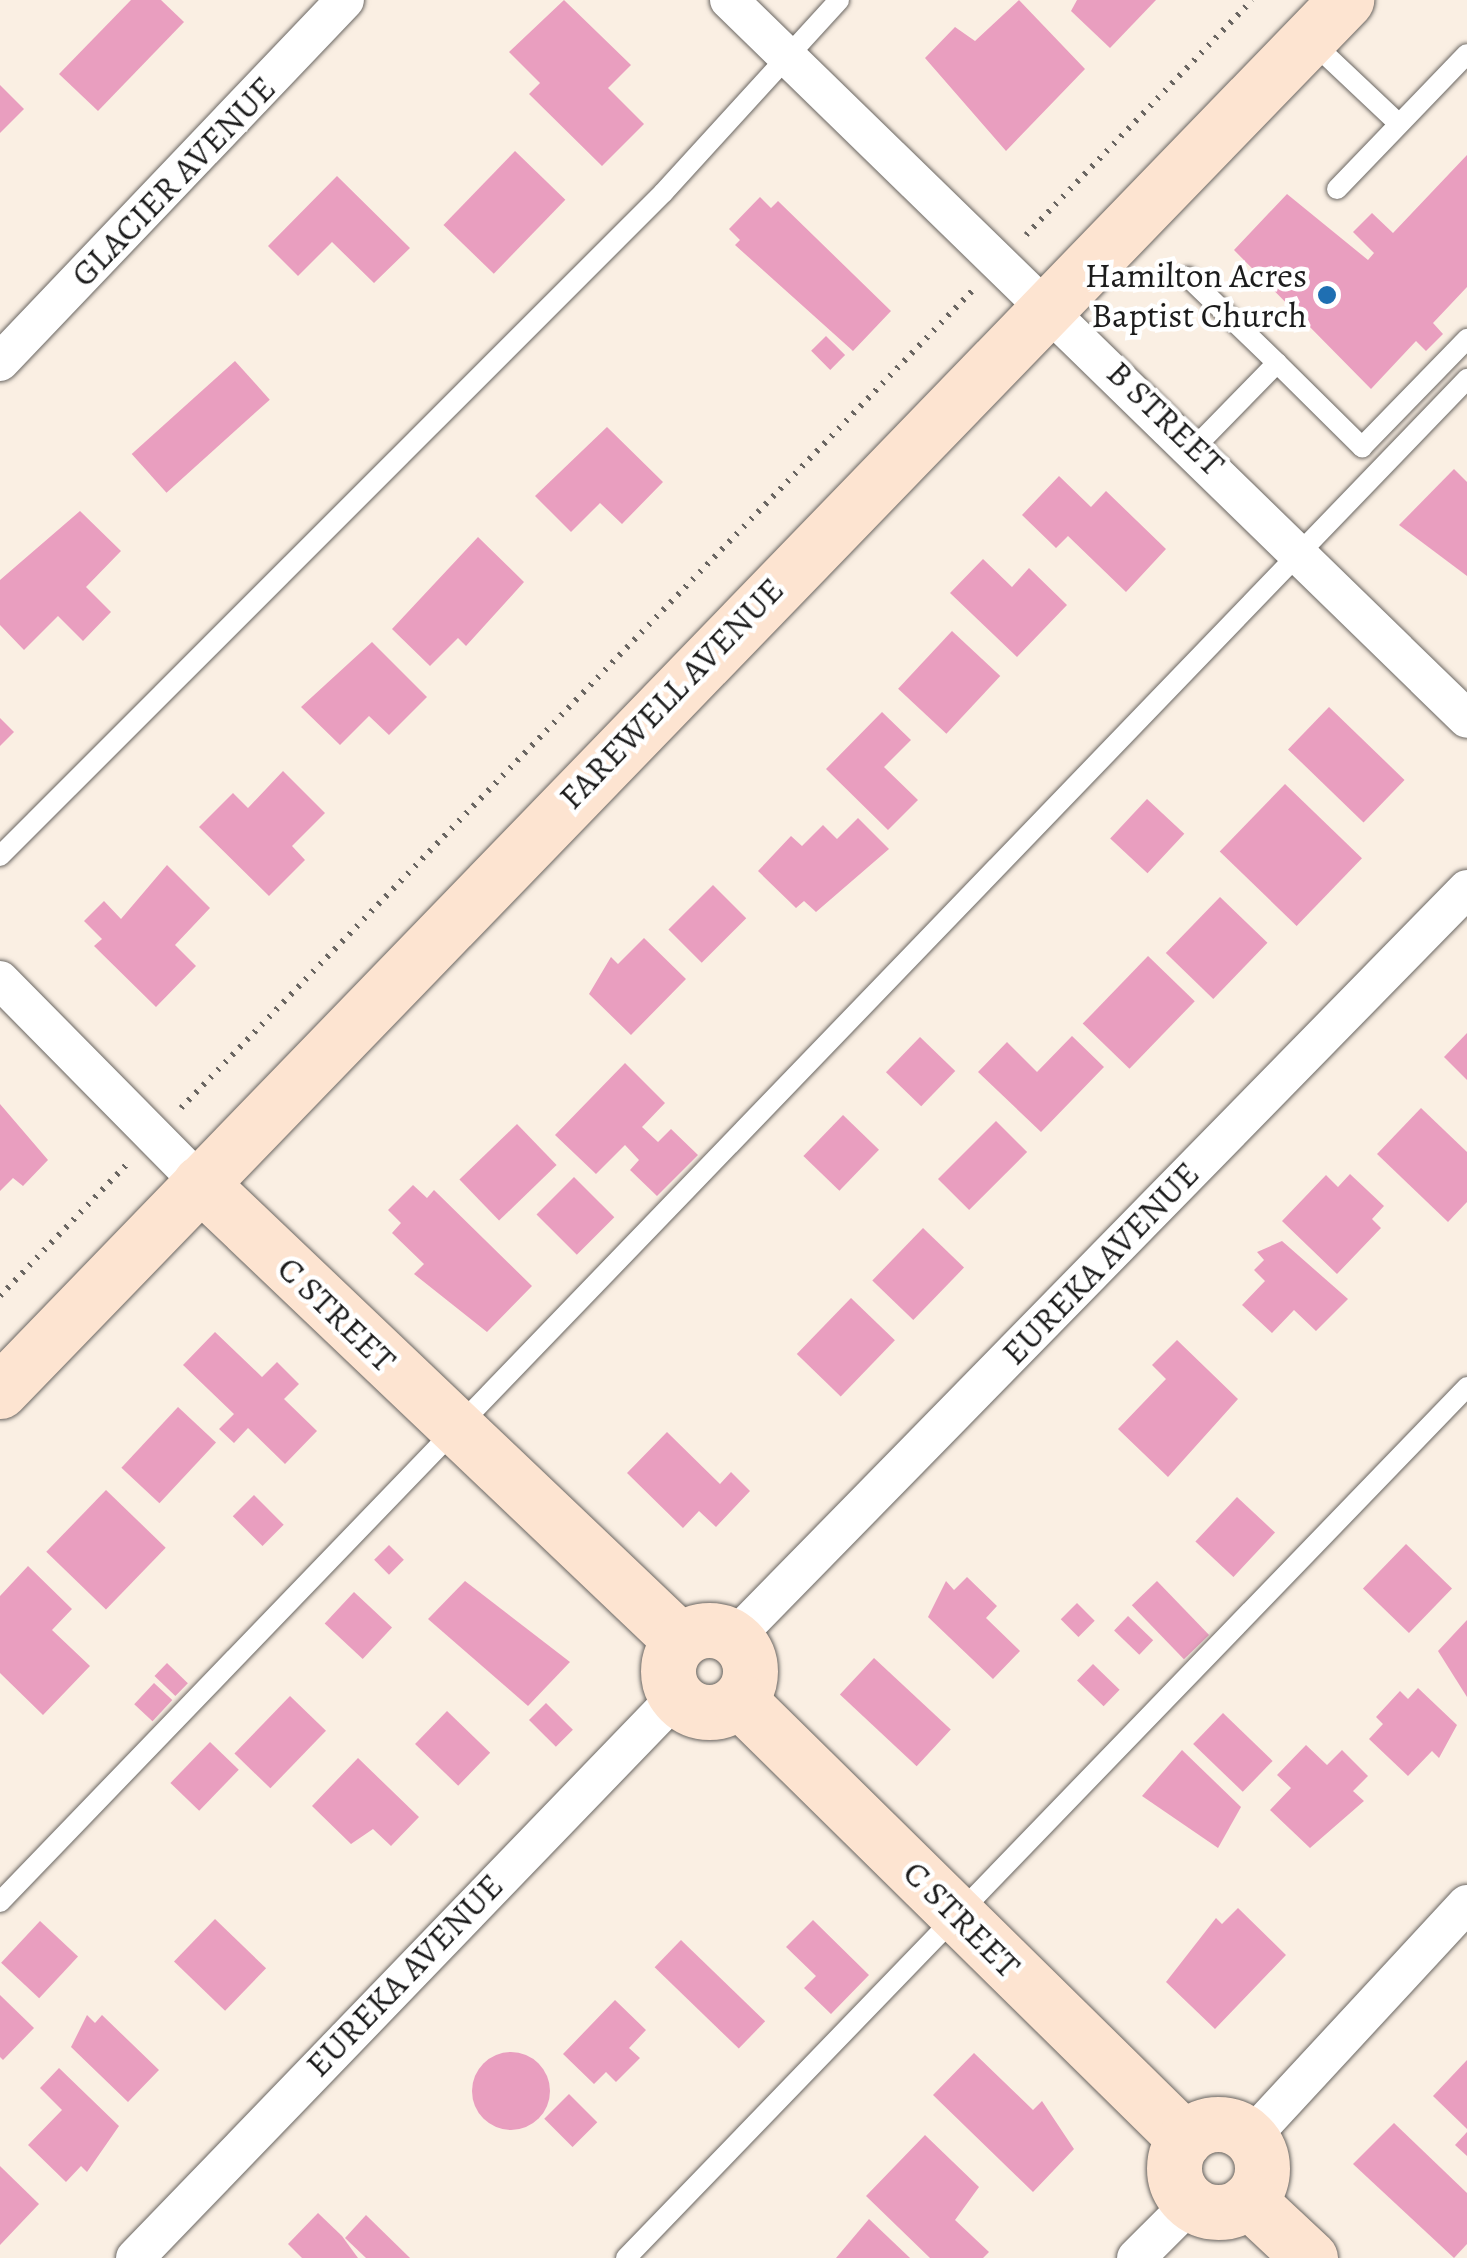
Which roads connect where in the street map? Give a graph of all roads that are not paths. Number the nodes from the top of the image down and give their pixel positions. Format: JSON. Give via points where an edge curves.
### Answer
{"nodes":[{"id":1,"x":345,"y":0,"type":"edge"},
{"id":2,"x":729,"y":0,"type":"edge"},
{"id":3,"x":839,"y":0,"type":"edge"},
{"id":4,"x":1346,"y":0,"type":"edge"},
{"id":5,"x":1309,"y":39,"type":"junction"},
{"id":6,"x":1467,"y":54,"type":"edge"},
{"id":7,"x":786,"y":56,"type":"junction"},
{"id":8,"x":1399,"y":124,"type":"junction"},
{"id":9,"x":1336,"y":189,"type":"dead end"},
{"id":10,"x":1188,"y":277,"type":"dead end"},
{"id":11,"x":1047,"y":303,"type":"junction"},
{"id":12,"x":1467,"y":339,"type":"edge"},
{"id":13,"x":0,"y":362,"type":"edge"},
{"id":14,"x":1277,"y":362,"type":"junction"},
{"id":15,"x":1467,"y":379,"type":"edge"},
{"id":16,"x":1196,"y":446,"type":"junction"},
{"id":17,"x":1300,"y":550,"type":"junction"},
{"id":18,"x":1467,"y":718,"type":"edge"},
{"id":19,"x":0,"y":856,"type":"edge"},
{"id":20,"x":1467,"y":889,"type":"edge"},
{"id":21,"x":0,"y":980,"type":"edge"},
{"id":22,"x":200,"y":1184,"type":"junction"},
{"id":23,"x":1467,"y":1387,"type":"edge"},
{"id":24,"x":0,"y":1391,"type":"edge"},
{"id":25,"x":459,"y":1430,"type":"junction"},
{"id":26,"x":734,"y":1638,"type":"junction"},
{"id":27,"x":681,"y":1642,"type":"junction"},
{"id":28,"x":676,"y":1697,"type":"junction"},
{"id":29,"x":740,"y":1700,"type":"junction"},
{"id":30,"x":0,"y":1902,"type":"edge"},
{"id":31,"x":1467,"y":1904,"type":"edge"},
{"id":32,"x":960,"y":1918,"type":"junction"},
{"id":33,"x":1250,"y":2138,"type":"junction"},
{"id":34,"x":1185,"y":2139,"type":"junction"},
{"id":35,"x":1248,"y":2200,"type":"junction"},
{"id":36,"x":1191,"y":2202,"type":"junction"},
{"id":37,"x":135,"y":2258,"type":"edge"},
{"id":38,"x":626,"y":2258,"type":"edge"},
{"id":39,"x":1136,"y":2258,"type":"edge"},
{"id":40,"x":1310,"y":2258,"type":"edge"}],
"edges":[{"from":1,"to":13,"type":"street","name":"GLACIER AVENUE"},
{"from":2,"to":7,"type":"street","name":"B STREET"},
{"from":3,"to":7,"type":"lane"},
{"from":4,"to":5,"type":"street","name":"FAREWELL AVENUE"},
{"from":5,"to":8,"type":"lane"},
{"from":5,"to":11,"type":"street","name":"FAREWELL AVENUE"},
{"from":6,"to":8,"type":"lane"},
{"from":7,"to":11,"type":"street","name":"B STREET"},
{"from":7,"to":19,"type":"lane","via":[[663,193]]},
{"from":8,"to":9,"type":"lane"},
{"from":10,"to":14,"type":"lane"},
{"from":11,"to":16,"type":"street","name":"B STREET"},
{"from":11,"to":22,"type":"street","name":"FAREWELL AVENUE"},
{"from":12,"to":14,"type":"lane","via":[[1362,446]]},
{"from":14,"to":16,"type":"lane"},
{"from":15,"to":17,"type":"lane"},
{"from":16,"to":17,"type":"street","name":"B STREET"},
{"from":17,"to":18,"type":"street","name":"B STREET"},
{"from":17,"to":25,"type":"lane"},
{"from":20,"to":26,"type":"street","name":"EUREKA AVENUE"},
{"from":21,"to":22,"type":"street","name":"C STREET"},
{"from":22,"to":24,"type":"street","name":"FAREWELL AVENUE"},
{"from":22,"to":25,"type":"street","name":"C STREET"},
{"from":23,"to":32,"type":"lane"},
{"from":25,"to":27,"type":"street","name":"C STREET"},
{"from":25,"to":30,"type":"lane"},
{"from":26,"to":27,"type":"street","via":[[713,1630]]},
{"from":26,"to":29,"type":"street","via":[[750,1662]]},
{"from":27,"to":28,"type":"street","via":[[668,1662]]},
{"from":28,"to":29,"type":"street","via":[[714,1713]]},
{"from":28,"to":37,"type":"street","name":"EUREKA AVENUE"},
{"from":29,"to":32,"type":"street","name":"C STREET"},
{"from":31,"to":33,"type":"street"},
{"from":32,"to":34,"type":"street","name":"C STREET"},
{"from":32,"to":38,"type":"lane"},
{"from":33,"to":34,"type":"street","via":[[1218,2124]]},
{"from":33,"to":35,"type":"street","via":[[1261,2176]]},
{"from":34,"to":36,"type":"street","via":[[1174,2165]]},
{"from":35,"to":36,"type":"street","via":[[1220,2212]]},
{"from":35,"to":40,"type":"street"},
{"from":36,"to":39,"type":"street"}]}
